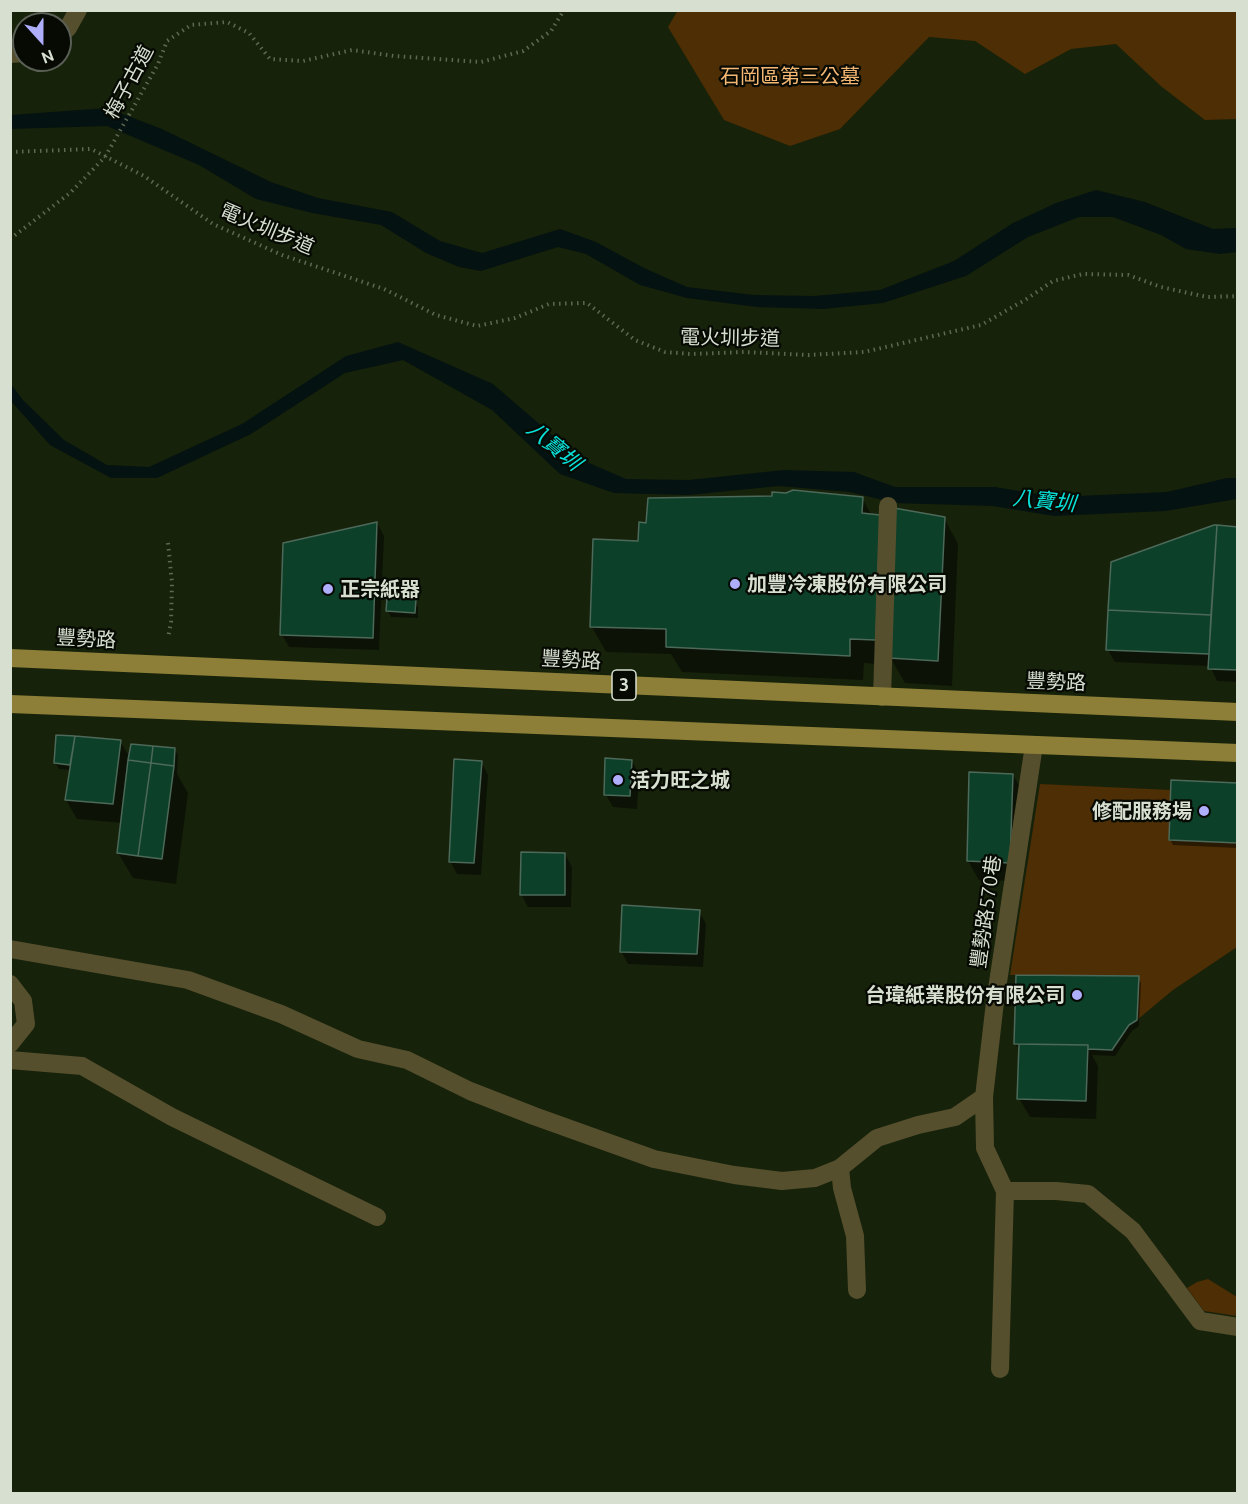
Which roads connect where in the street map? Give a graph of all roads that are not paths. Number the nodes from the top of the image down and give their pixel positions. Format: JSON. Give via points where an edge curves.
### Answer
{"nodes":[{"id":1,"x":888,"y":506,"type":"dead end"},
{"id":2,"x":10,"y":658,"type":"edge"},
{"id":3,"x":882,"y":697,"type":"junction"},
{"id":4,"x":10,"y":704,"type":"edge"},
{"id":5,"x":1238,"y":712,"type":"edge"},
{"id":6,"x":1034,"y":745,"type":"junction"},
{"id":7,"x":1238,"y":753,"type":"edge"},
{"id":8,"x":10,"y":949,"type":"edge"},
{"id":9,"x":10,"y":984,"type":"edge"},
{"id":10,"x":10,"y":1044,"type":"edge"},
{"id":11,"x":10,"y":1060,"type":"edge"},
{"id":12,"x":984,"y":1097,"type":"junction"},
{"id":13,"x":840,"y":1168,"type":"junction"},
{"id":14,"x":1005,"y":1191,"type":"junction"},
{"id":15,"x":378,"y":1217,"type":"dead end"},
{"id":16,"x":857,"y":1290,"type":"dead end"},
{"id":17,"x":1238,"y":1327,"type":"edge"},
{"id":18,"x":1000,"y":1369,"type":"dead end"}],
"edges":[{"from":1,"to":3,"type":"street"},
{"from":2,"to":3,"type":"main road","name":"豐勢路","number":"3"},
{"from":3,"to":5,"type":"main road","name":"豐勢路","number":"3"},
{"from":4,"to":6,"type":"main road","number":"3"},
{"from":6,"to":7,"type":"main road","number":"3"},
{"from":6,"to":12,"type":"street","name":"豐勢路570巷"},
{"from":8,"to":13,"type":"street","via":[[188,980],[281,1014],[358,1049],[407,1060],[512,1108],[654,1159],[782,1181],[815,1178]]},
{"from":9,"to":10,"type":"street","via":[[22,1001],[26,1024]]},
{"from":11,"to":15,"type":"street","via":[[82,1066],[172,1117]]},
{"from":12,"to":13,"type":"street","via":[[955,1117],[877,1138]]},
{"from":12,"to":14,"type":"street","name":"豐勢路570巷","via":[[985,1148]]},
{"from":13,"to":16,"type":"street","via":[[855,1236]]},
{"from":14,"to":17,"type":"street","via":[[1088,1194],[1133,1231],[1200,1321]]},
{"from":14,"to":18,"type":"street","name":"豐勢路570巷"}]}
